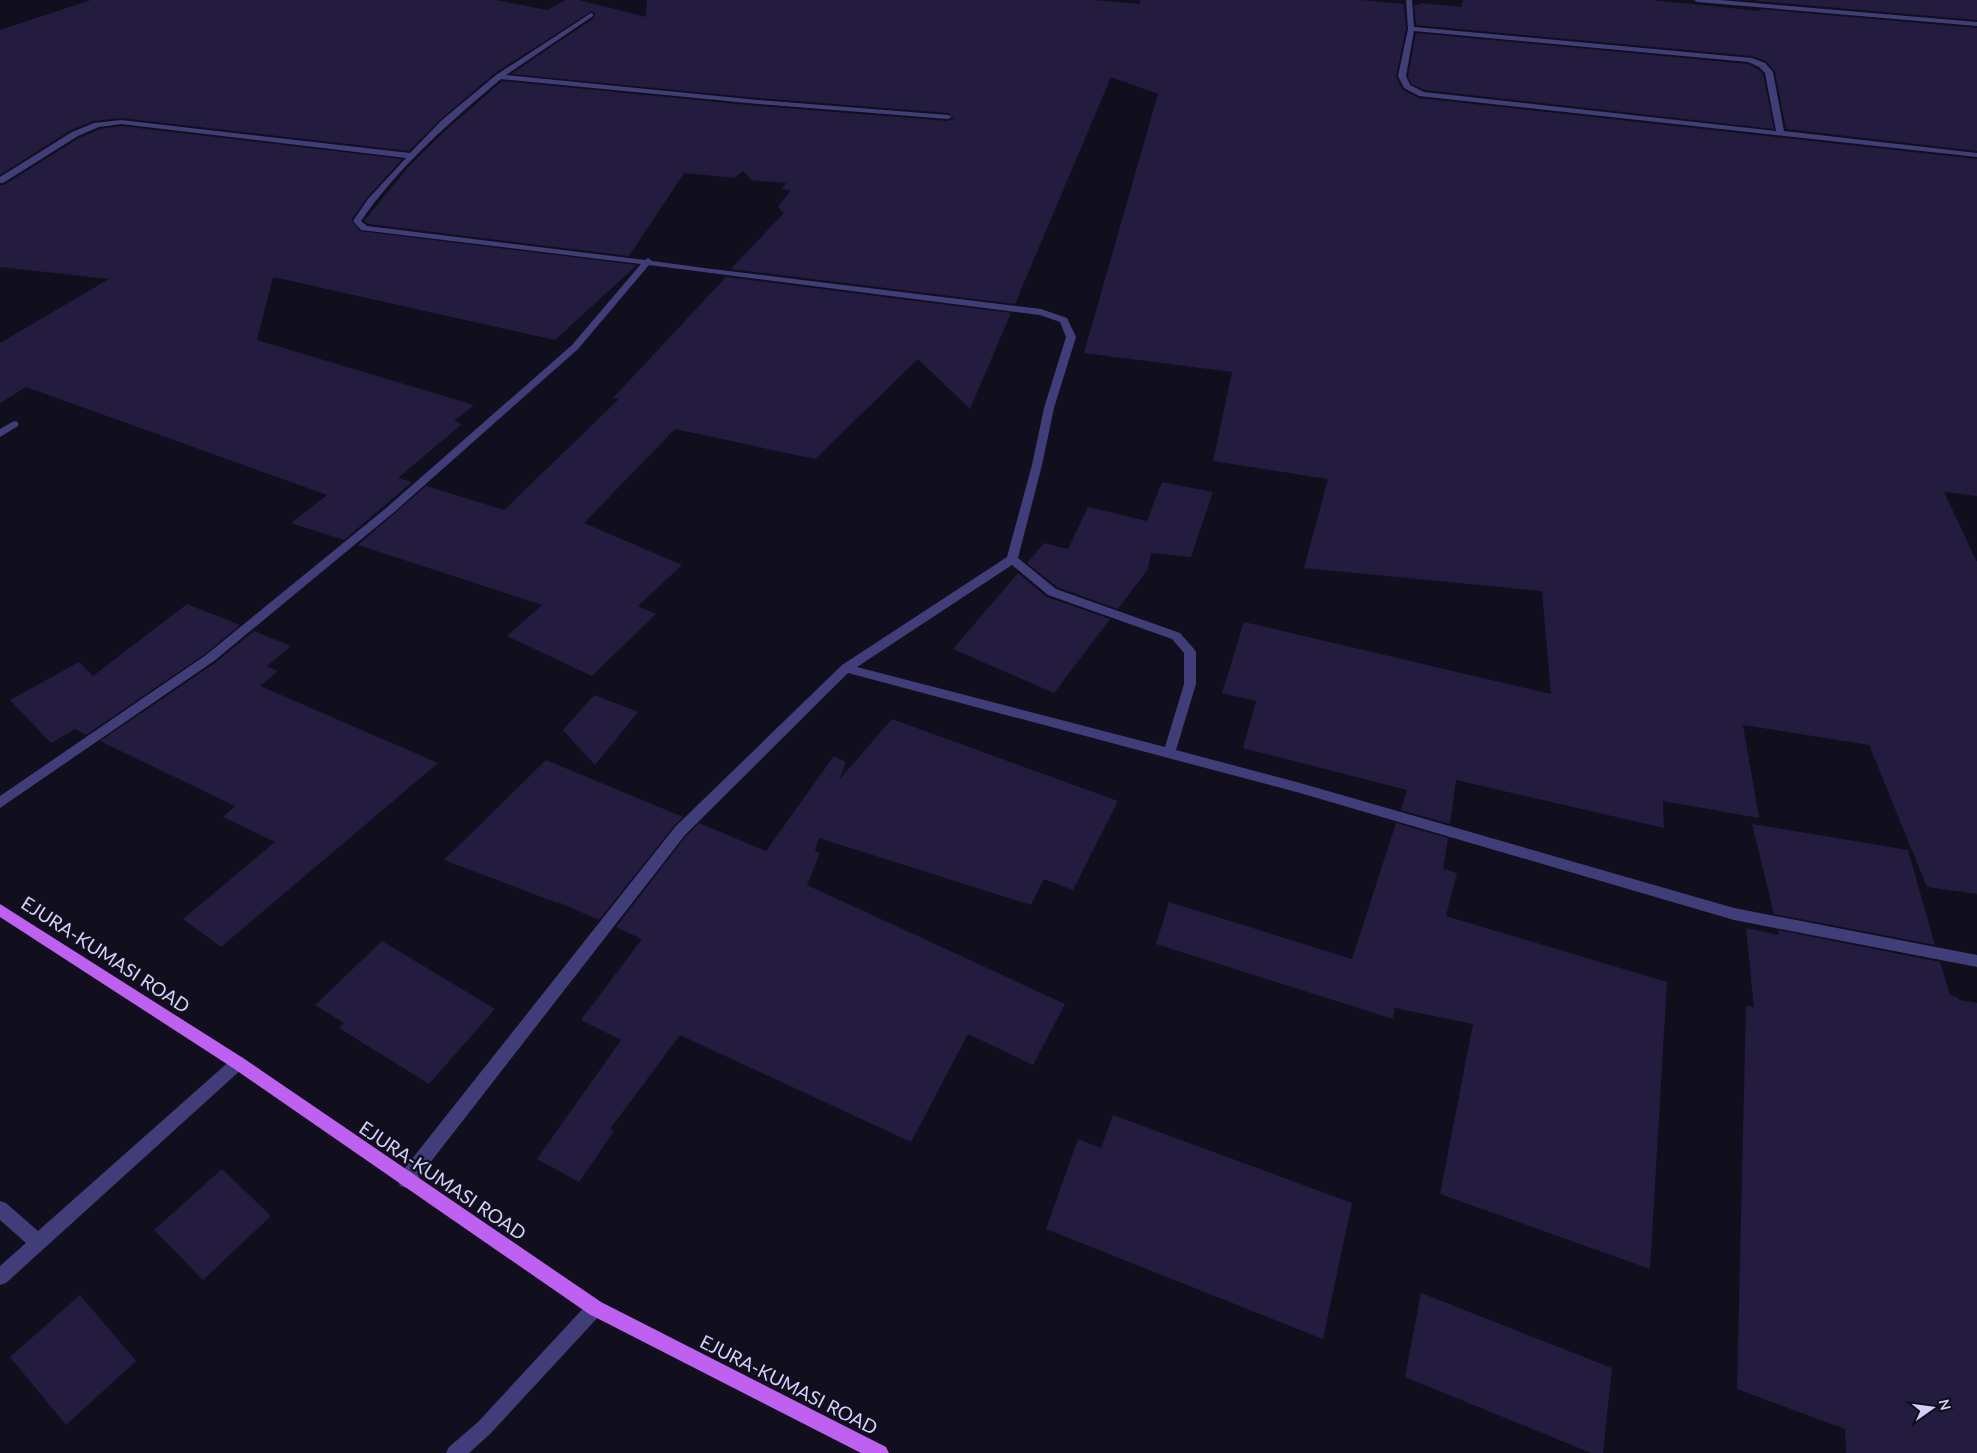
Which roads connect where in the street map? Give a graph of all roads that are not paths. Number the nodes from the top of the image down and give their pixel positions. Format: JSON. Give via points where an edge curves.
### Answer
{"nodes":[{"id":1,"x":1409,"y":0,"type":"edge"},
{"id":2,"x":1697,"y":0,"type":"edge"},
{"id":3,"x":591,"y":15,"type":"dead end"},
{"id":4,"x":1977,"y":24,"type":"edge"},
{"id":5,"x":1411,"y":29,"type":"junction"},
{"id":6,"x":500,"y":77,"type":"junction"},
{"id":7,"x":948,"y":117,"type":"dead end"},
{"id":8,"x":1780,"y":132,"type":"junction"},
{"id":9,"x":1977,"y":154,"type":"edge"},
{"id":10,"x":412,"y":156,"type":"junction"},
{"id":11,"x":0,"y":181,"type":"edge"},
{"id":12,"x":648,"y":261,"type":"junction"},
{"id":13,"x":14,"y":424,"type":"dead end"},
{"id":14,"x":0,"y":434,"type":"edge"},
{"id":15,"x":1012,"y":559,"type":"junction"},
{"id":16,"x":846,"y":668,"type":"junction"},
{"id":17,"x":1170,"y":754,"type":"junction"},
{"id":18,"x":0,"y":804,"type":"edge"},
{"id":19,"x":0,"y":910,"type":"edge"},
{"id":20,"x":1977,"y":961,"type":"edge"},
{"id":21,"x":238,"y":1063,"type":"junction"},
{"id":22,"x":406,"y":1180,"type":"junction"},
{"id":23,"x":0,"y":1210,"type":"edge"},
{"id":24,"x":40,"y":1243,"type":"junction"},
{"id":25,"x":0,"y":1277,"type":"edge"},
{"id":26,"x":595,"y":1308,"type":"junction"},
{"id":27,"x":455,"y":1453,"type":"edge"},
{"id":28,"x":880,"y":1453,"type":"edge"}],
"edges":[{"from":1,"to":5,"type":"street"},
{"from":2,"to":4,"type":"street"},
{"from":3,"to":6,"type":"street"},
{"from":5,"to":8,"type":"street","via":[[1749,60],[1769,72]]},
{"from":5,"to":8,"type":"street","via":[[1402,76],[1407,86],[1422,94]]},
{"from":6,"to":7,"type":"street"},
{"from":6,"to":10,"type":"street","via":[[446,122]]},
{"from":8,"to":9,"type":"street"},
{"from":10,"to":11,"type":"street","via":[[121,122],[97,125],[75,134]]},
{"from":10,"to":12,"type":"street","via":[[357,221],[364,228]]},
{"from":12,"to":15,"type":"street","via":[[704,271],[1041,312],[1064,320],[1071,337],[1049,408]]},
{"from":12,"to":18,"type":"street","via":[[575,347],[389,510],[210,658]]},
{"from":13,"to":14,"type":"street"},
{"from":15,"to":16,"type":"street"},
{"from":15,"to":17,"type":"street","via":[[1052,592],[1176,636],[1190,652],[1190,684]]},
{"from":16,"to":17,"type":"street"},
{"from":16,"to":22,"type":"street","via":[[680,831]]},
{"from":17,"to":20,"type":"street","via":[[1300,788],[1734,914]]},
{"from":19,"to":21,"type":"main road","name":"EJURA-KUMASI ROAD"},
{"from":21,"to":22,"type":"main road","name":"EJURA-KUMASI ROAD"},
{"from":21,"to":24,"type":"street"},
{"from":22,"to":26,"type":"main road","name":"EJURA-KUMASI ROAD"},
{"from":23,"to":24,"type":"street"},
{"from":24,"to":25,"type":"street"},
{"from":26,"to":27,"type":"street","via":[[484,1428]]},
{"from":26,"to":28,"type":"main road","name":"EJURA-KUMASI ROAD"}]}
